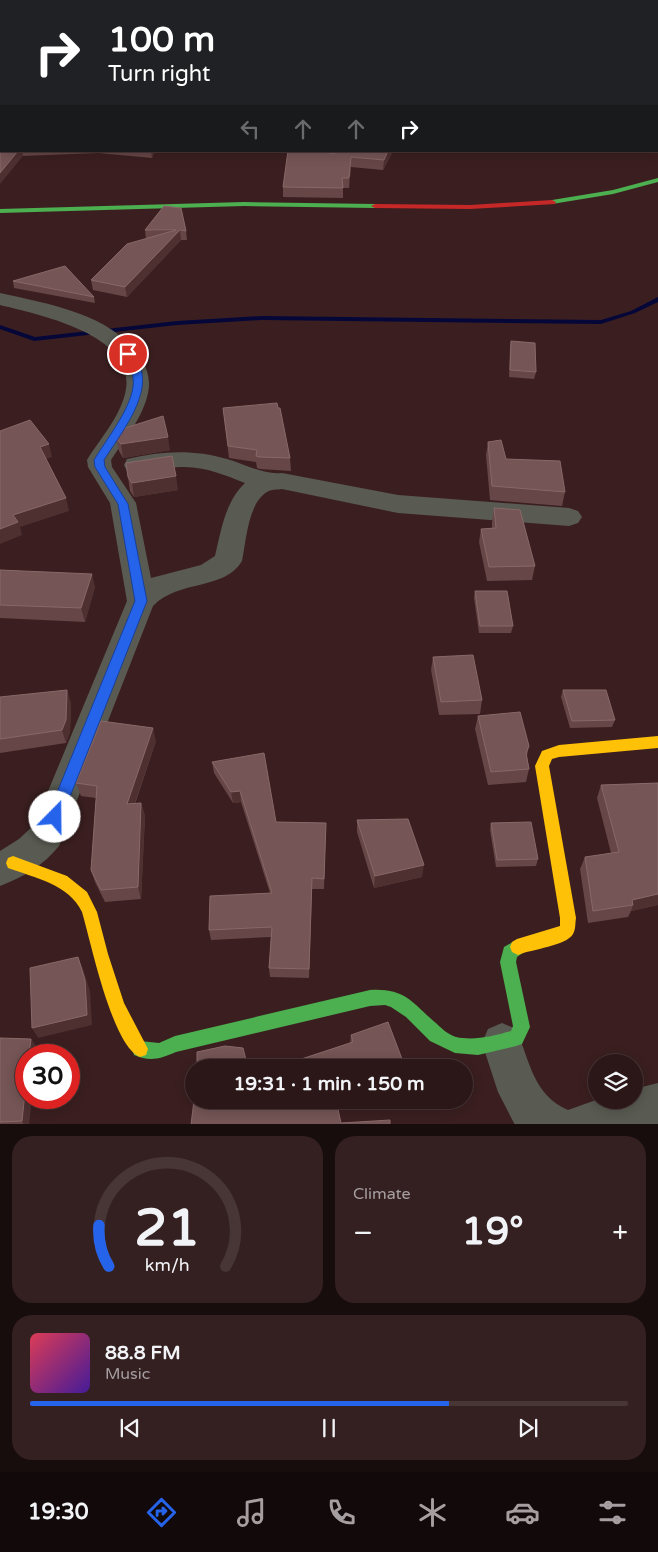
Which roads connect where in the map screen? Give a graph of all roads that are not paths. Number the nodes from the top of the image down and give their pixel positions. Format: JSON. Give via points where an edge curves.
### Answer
{"nodes":[{"id":1,"x":658,"y":180,"type":"edge"},
{"id":2,"x":0,"y":212,"type":"edge"},
{"id":3,"x":0,"y":299,"type":"edge"},
{"id":4,"x":104,"y":471,"type":"junction"},
{"id":5,"x":268,"y":482,"type":"junction"},
{"id":6,"x":568,"y":517,"type":"dead end"},
{"id":7,"x":141,"y":601,"type":"junction"},
{"id":8,"x":658,"y":742,"type":"edge"},
{"id":9,"x":6,"y":866,"type":"edge"},
{"id":10,"x":502,"y":1043,"type":"junction"},
{"id":11,"x":658,"y":1104,"type":"edge"},
{"id":12,"x":553,"y":1124,"type":"edge"},
{"id":13,"x":583,"y":1124,"type":"edge"}],
"edges":[{"from":1,"to":2,"type":"street","via":[[606,194],[516,204],[277,204]]},
{"from":3,"to":4,"type":"street","via":[[92,326],[113,339],[128,354],[136,369],[138,386],[134,402],[99,460]]},
{"from":4,"to":5,"type":"street","via":[[187,459],[207,462]]},
{"from":4,"to":7,"type":"street","via":[[123,504]]},
{"from":5,"to":6,"type":"street","via":[[282,481],[398,504]]},
{"from":5,"to":7,"type":"street","via":[[247,494],[228,561],[223,566],[163,583]]},
{"from":7,"to":9,"type":"street","via":[[47,835],[37,847]]},
{"from":8,"to":10,"type":"street","via":[[558,751],[547,756],[542,766],[568,918],[567,930],[561,935],[523,944],[510,952],[508,962],[522,1027],[516,1038]]},
{"from":9,"to":10,"type":"street","via":[[63,882],[86,904],[128,1034],[140,1049],[159,1050],[370,998],[388,997],[433,1033],[455,1045]]},
{"from":10,"to":12,"type":"street","via":[[524,1101],[536,1117]]},
{"from":11,"to":13,"type":"street"}]}
